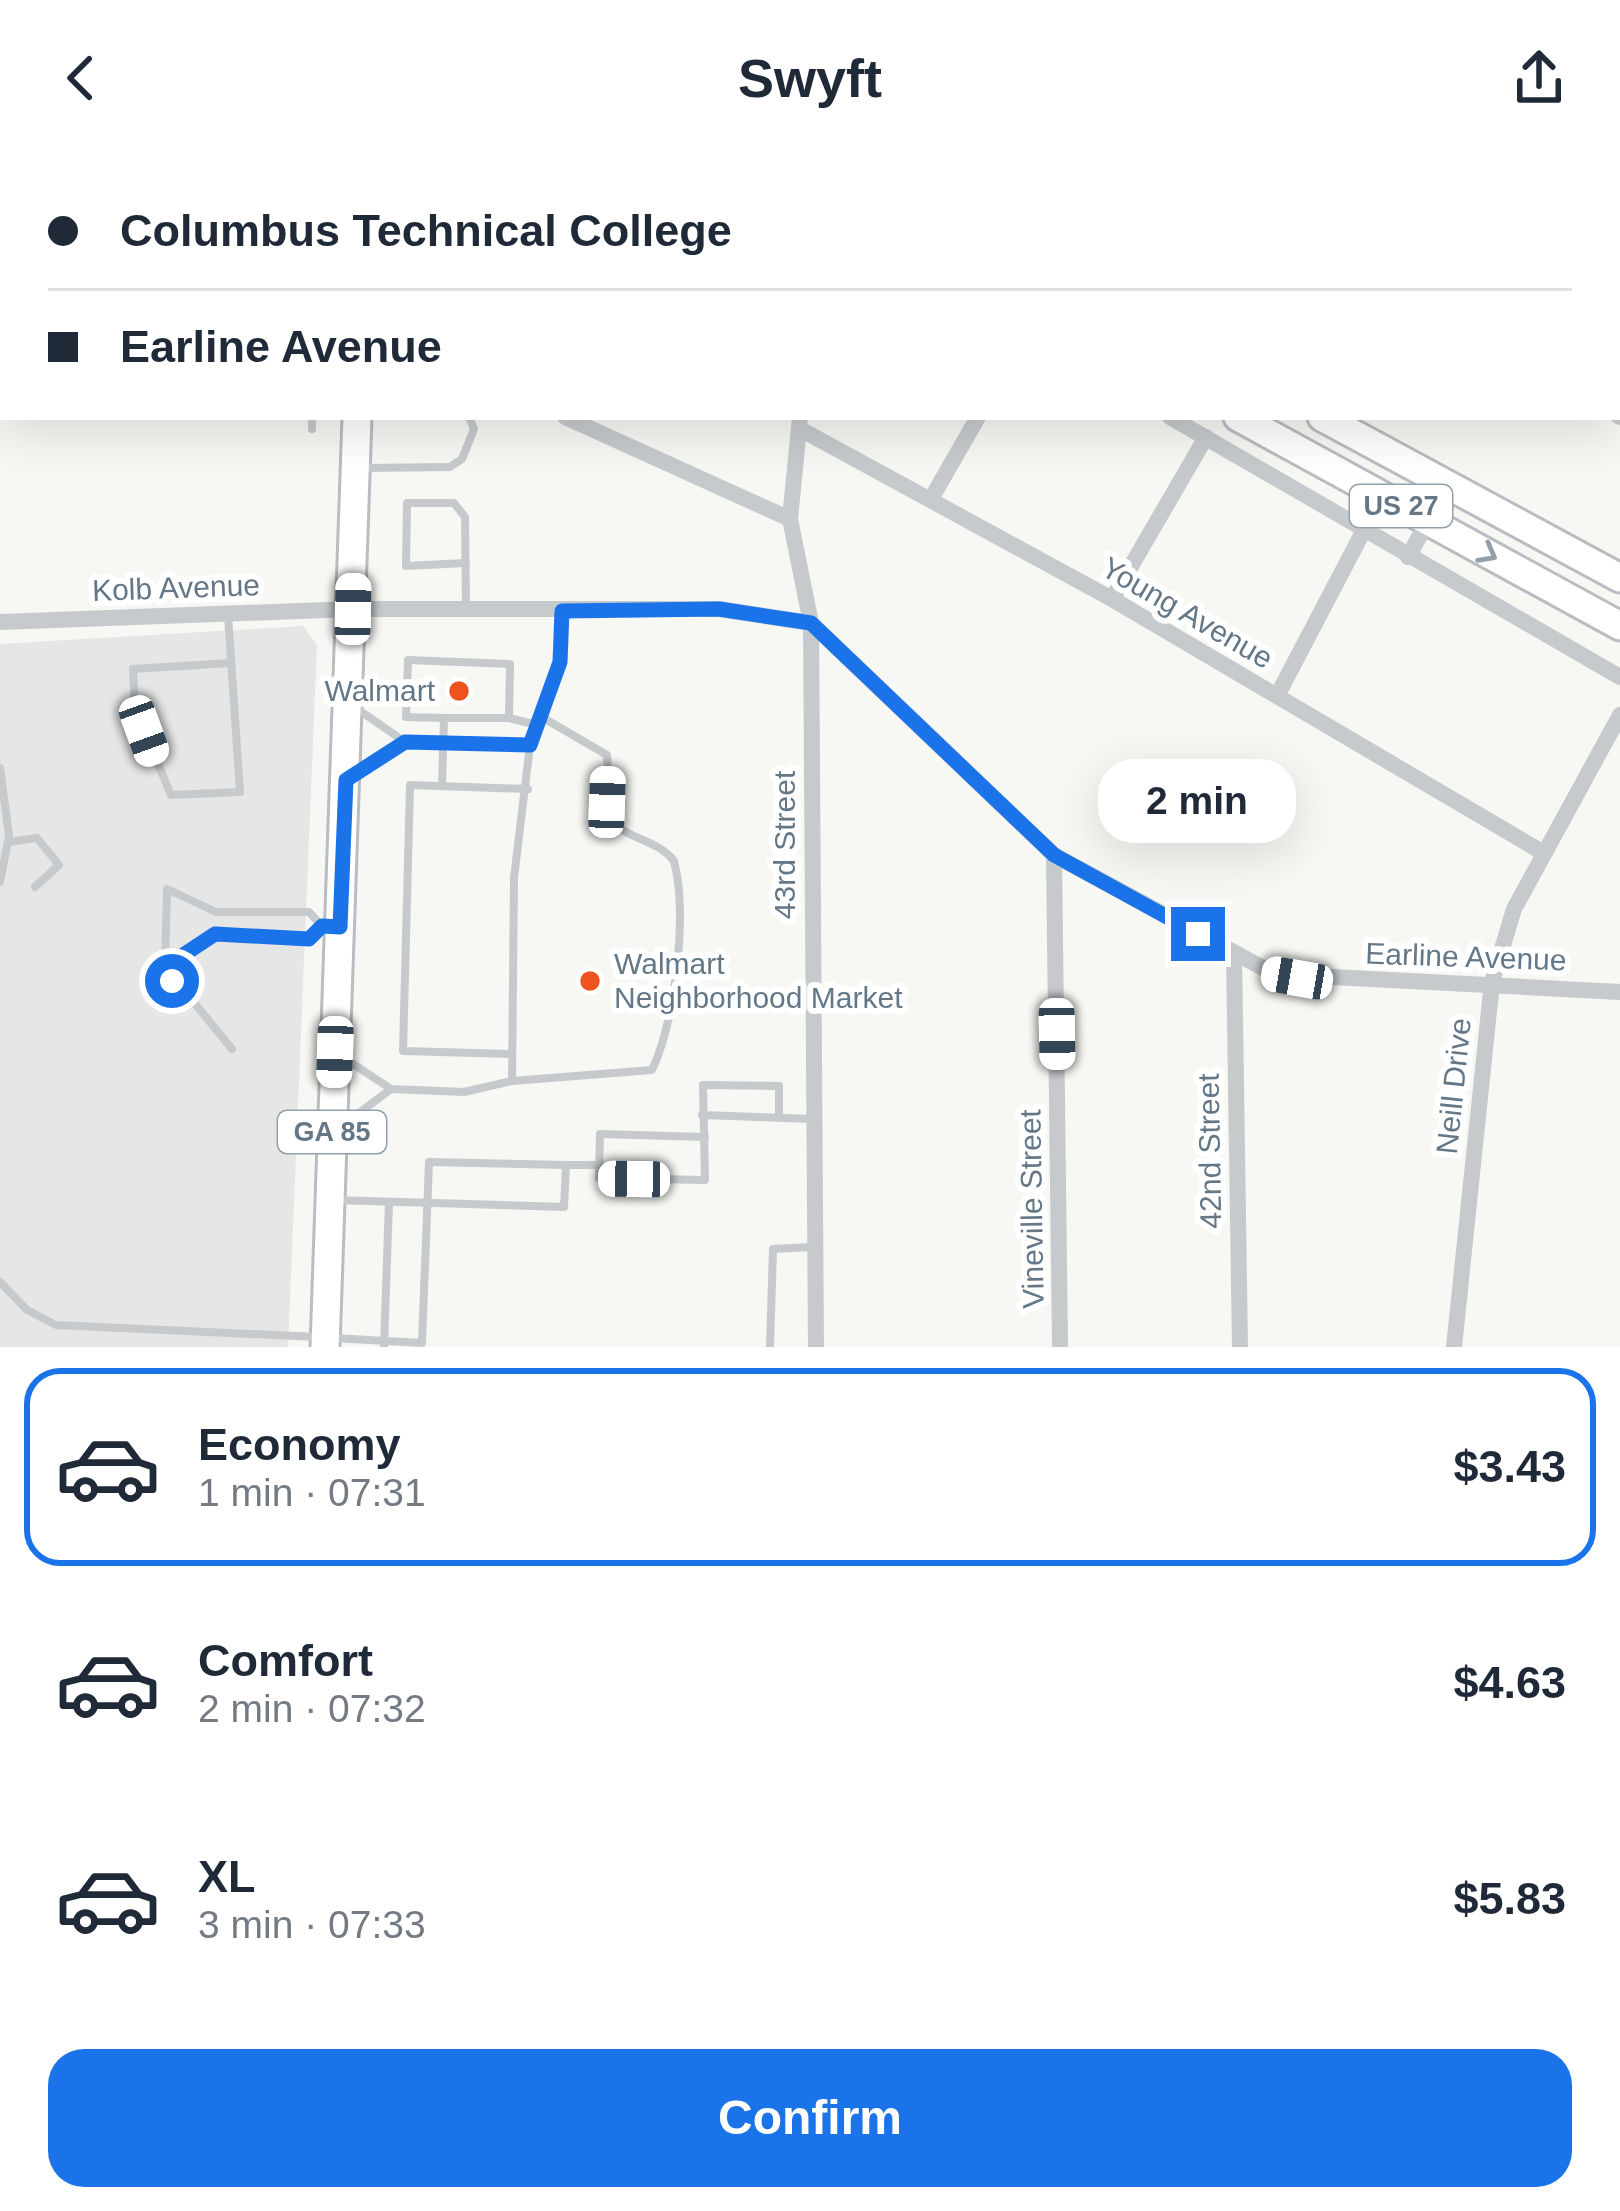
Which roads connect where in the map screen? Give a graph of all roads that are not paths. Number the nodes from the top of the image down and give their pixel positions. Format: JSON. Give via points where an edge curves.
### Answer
{"nodes":[{"id":1,"x":312,"y":420,"type":"edge"},
{"id":2,"x":357,"y":420,"type":"edge"},
{"id":3,"x":470,"y":420,"type":"edge"},
{"id":4,"x":578,"y":420,"type":"edge"},
{"id":5,"x":976,"y":420,"type":"edge"},
{"id":6,"x":1175,"y":420,"type":"edge"},
{"id":7,"x":1243,"y":420,"type":"edge"},
{"id":8,"x":1328,"y":420,"type":"edge"},
{"id":9,"x":800,"y":423,"type":"edge"},
{"id":10,"x":312,"y":430,"type":"dead end"},
{"id":11,"x":1206,"y":437,"type":"junction"},
{"id":12,"x":356,"y":468,"type":"junction"},
{"id":13,"x":932,"y":499,"type":"junction"},
{"id":14,"x":790,"y":520,"type":"junction"},
{"id":15,"x":1428,"y":521,"type":"junction"},
{"id":16,"x":1363,"y":532,"type":"junction"},
{"id":17,"x":1408,"y":556,"type":"junction"},
{"id":18,"x":466,"y":563,"type":"junction"},
{"id":19,"x":1620,"y":578,"type":"edge"},
{"id":20,"x":1112,"y":599,"type":"junction"},
{"id":21,"x":353,"y":609,"type":"junction"},
{"id":22,"x":466,"y":610,"type":"junction"},
{"id":23,"x":562,"y":611,"type":"junction"},
{"id":24,"x":228,"y":613,"type":"junction"},
{"id":25,"x":0,"y":622,"type":"edge"},
{"id":26,"x":811,"y":623,"type":"junction"},
{"id":27,"x":1620,"y":626,"type":"edge"},
{"id":28,"x":231,"y":663,"type":"junction"},
{"id":29,"x":1620,"y":677,"type":"edge"},
{"id":30,"x":1277,"y":696,"type":"junction"},
{"id":31,"x":350,"y":703,"type":"junction"},
{"id":32,"x":1620,"y":715,"type":"edge"},
{"id":33,"x":444,"y":718,"type":"junction"},
{"id":34,"x":509,"y":718,"type":"junction"},
{"id":35,"x":539,"y":721,"type":"junction"},
{"id":36,"x":405,"y":742,"type":"junction"},
{"id":37,"x":444,"y":742,"type":"junction"},
{"id":38,"x":530,"y":745,"type":"junction"},
{"id":39,"x":0,"y":768,"type":"edge"},
{"id":40,"x":346,"y":780,"type":"junction"},
{"id":41,"x":442,"y":786,"type":"junction"},
{"id":42,"x":528,"y":789,"type":"junction"},
{"id":43,"x":9,"y":842,"type":"junction"},
{"id":44,"x":1542,"y":852,"type":"junction"},
{"id":45,"x":1054,"y":855,"type":"junction"},
{"id":46,"x":0,"y":882,"type":"edge"},
{"id":47,"x":34,"y":887,"type":"dead end"},
{"id":48,"x":331,"y":927,"type":"junction"},
{"id":49,"x":1234,"y":954,"type":"junction"},
{"id":50,"x":165,"y":967,"type":"junction"},
{"id":51,"x":1492,"y":982,"type":"junction"},
{"id":52,"x":1620,"y":992,"type":"edge"},
{"id":53,"x":232,"y":1049,"type":"dead end"},
{"id":54,"x":335,"y":1052,"type":"junction"},
{"id":55,"x":512,"y":1054,"type":"junction"},
{"id":56,"x":512,"y":1081,"type":"junction"},
{"id":57,"x":391,"y":1088,"type":"junction"},
{"id":58,"x":702,"y":1115,"type":"junction"},
{"id":59,"x":779,"y":1117,"type":"junction"},
{"id":60,"x":814,"y":1119,"type":"junction"},
{"id":61,"x":332,"y":1132,"type":"junction"},
{"id":62,"x":705,"y":1137,"type":"junction"},
{"id":63,"x":566,"y":1165,"type":"junction"},
{"id":64,"x":599,"y":1165,"type":"junction"},
{"id":65,"x":329,"y":1200,"type":"junction"},
{"id":66,"x":389,"y":1202,"type":"junction"},
{"id":67,"x":428,"y":1203,"type":"junction"},
{"id":68,"x":815,"y":1247,"type":"junction"},
{"id":69,"x":0,"y":1282,"type":"edge"},
{"id":70,"x":323,"y":1344,"type":"edge"},
{"id":71,"x":384,"y":1344,"type":"edge"},
{"id":72,"x":422,"y":1345,"type":"edge"},
{"id":73,"x":770,"y":1347,"type":"edge"},
{"id":74,"x":816,"y":1347,"type":"edge"},
{"id":75,"x":1060,"y":1347,"type":"edge"},
{"id":76,"x":1240,"y":1347,"type":"edge"},
{"id":77,"x":1454,"y":1347,"type":"edge"}],
"edges":[{"from":1,"to":10,"type":"lane"},
{"from":2,"to":12,"type":"main road","number":"GA 85"},
{"from":3,"to":12,"type":"lane","via":[[462,459],[450,467]]},
{"from":4,"to":14,"type":"street"},
{"from":5,"to":13,"type":"street"},
{"from":6,"to":11,"type":"street"},
{"from":7,"to":15,"type":"main road","number":"US 27"},
{"from":8,"to":19,"type":"main road","number":"US 27"},
{"from":9,"to":13,"type":"street","name":"Young Avenue"},
{"from":9,"to":14,"type":"street","name":"43rd Street"},
{"from":11,"to":16,"type":"street"},
{"from":11,"to":20,"type":"street"},
{"from":12,"to":21,"type":"main road","number":"GA 85"},
{"from":13,"to":20,"type":"street","name":"Young Avenue"},
{"from":14,"to":26,"type":"street","name":"43rd Street"},
{"from":15,"to":17,"type":"street"},
{"from":15,"to":27,"type":"main road","number":"US 27","one_way":true},
{"from":16,"to":17,"type":"street"},
{"from":16,"to":30,"type":"street"},
{"from":17,"to":29,"type":"street"},
{"from":18,"to":18,"type":"lane","via":[[462,510],[407,503],[406,566]]},
{"from":18,"to":22,"type":"lane"},
{"from":20,"to":30,"type":"street","name":"Young Avenue"},
{"from":21,"to":22,"type":"street"},
{"from":21,"to":24,"type":"street","name":"Kolb Avenue"},
{"from":21,"to":31,"type":"main road","number":"GA 85"},
{"from":22,"to":23,"type":"street"},
{"from":23,"to":26,"type":"street","via":[[719,609]]},
{"from":23,"to":35,"type":"lane","via":[[560,662]]},
{"from":24,"to":25,"type":"street","name":"Kolb Avenue"},
{"from":24,"to":28,"type":"lane"},
{"from":26,"to":45,"type":"street","name":"Earline Avenue"},
{"from":26,"to":60,"type":"street","name":"43rd Street"},
{"from":28,"to":28,"type":"lane","via":[[239,792],[171,795],[135,709],[134,669]]},
{"from":30,"to":44,"type":"street","name":"Young Avenue"},
{"from":31,"to":36,"type":"lane"},
{"from":31,"to":40,"type":"main road","number":"GA 85"},
{"from":32,"to":44,"type":"street","name":"Neill Drive"},
{"from":33,"to":34,"type":"lane"},
{"from":33,"to":34,"type":"lane","via":[[406,717],[408,660],[510,664]]},
{"from":33,"to":37,"type":"lane"},
{"from":34,"to":35,"type":"lane"},
{"from":35,"to":38,"type":"lane"},
{"from":35,"to":56,"type":"lane","via":[[608,754],[611,821],[674,861],[676,948],[669,1025],[652,1070]]},
{"from":36,"to":37,"type":"lane"},
{"from":36,"to":40,"type":"lane"},
{"from":37,"to":38,"type":"lane"},
{"from":37,"to":41,"type":"lane"},
{"from":38,"to":42,"type":"lane"},
{"from":39,"to":43,"type":"lane"},
{"from":40,"to":48,"type":"main road","number":"GA 85"},
{"from":41,"to":42,"type":"lane"},
{"from":41,"to":55,"type":"lane","via":[[410,785],[403,1051]]},
{"from":42,"to":55,"type":"lane","via":[[514,878]]},
{"from":43,"to":46,"type":"lane"},
{"from":43,"to":47,"type":"lane","via":[[38,838],[59,865]]},
{"from":44,"to":51,"type":"street","name":"Neill Drive"},
{"from":45,"to":49,"type":"street","name":"Earline Avenue"},
{"from":45,"to":75,"type":"street","name":"Vineville Street"},
{"from":48,"to":50,"type":"lane","via":[[309,939],[215,934]]},
{"from":48,"to":50,"type":"lane","via":[[310,912],[216,912],[167,889]]},
{"from":48,"to":54,"type":"main road","number":"GA 85"},
{"from":49,"to":51,"type":"street","name":"Earline Avenue","via":[[1297,978]]},
{"from":49,"to":76,"type":"street","name":"42nd Street"},
{"from":50,"to":53,"type":"lane"},
{"from":51,"to":52,"type":"street","name":"Earline Avenue"},
{"from":51,"to":77,"type":"street","name":"Neill Drive"},
{"from":54,"to":57,"type":"lane"},
{"from":54,"to":61,"type":"main road","number":"GA 85"},
{"from":55,"to":56,"type":"lane"},
{"from":56,"to":57,"type":"lane","via":[[464,1092]]},
{"from":57,"to":61,"type":"lane"},
{"from":58,"to":59,"type":"lane"},
{"from":58,"to":59,"type":"lane","via":[[703,1085],[779,1086]]},
{"from":58,"to":62,"type":"lane"},
{"from":59,"to":60,"type":"lane"},
{"from":60,"to":68,"type":"street","name":"43rd Street"},
{"from":61,"to":65,"type":"main road","number":"GA 85"},
{"from":62,"to":64,"type":"lane","via":[[600,1134]]},
{"from":62,"to":64,"type":"lane","via":[[704,1180],[599,1178]]},
{"from":63,"to":64,"type":"lane"},
{"from":63,"to":67,"type":"lane","via":[[429,1162]]},
{"from":63,"to":67,"type":"lane","via":[[564,1207]]},
{"from":65,"to":66,"type":"lane"},
{"from":65,"to":70,"type":"main road","number":"GA 85"},
{"from":66,"to":67,"type":"lane"},
{"from":66,"to":71,"type":"lane"},
{"from":67,"to":72,"type":"lane"},
{"from":68,"to":73,"type":"lane","via":[[773,1249]]},
{"from":68,"to":74,"type":"street","name":"43rd Street"},
{"from":69,"to":70,"type":"lane","via":[[27,1310],[67,1326]]},
{"from":70,"to":71,"type":"lane"},
{"from":71,"to":72,"type":"lane"}]}
